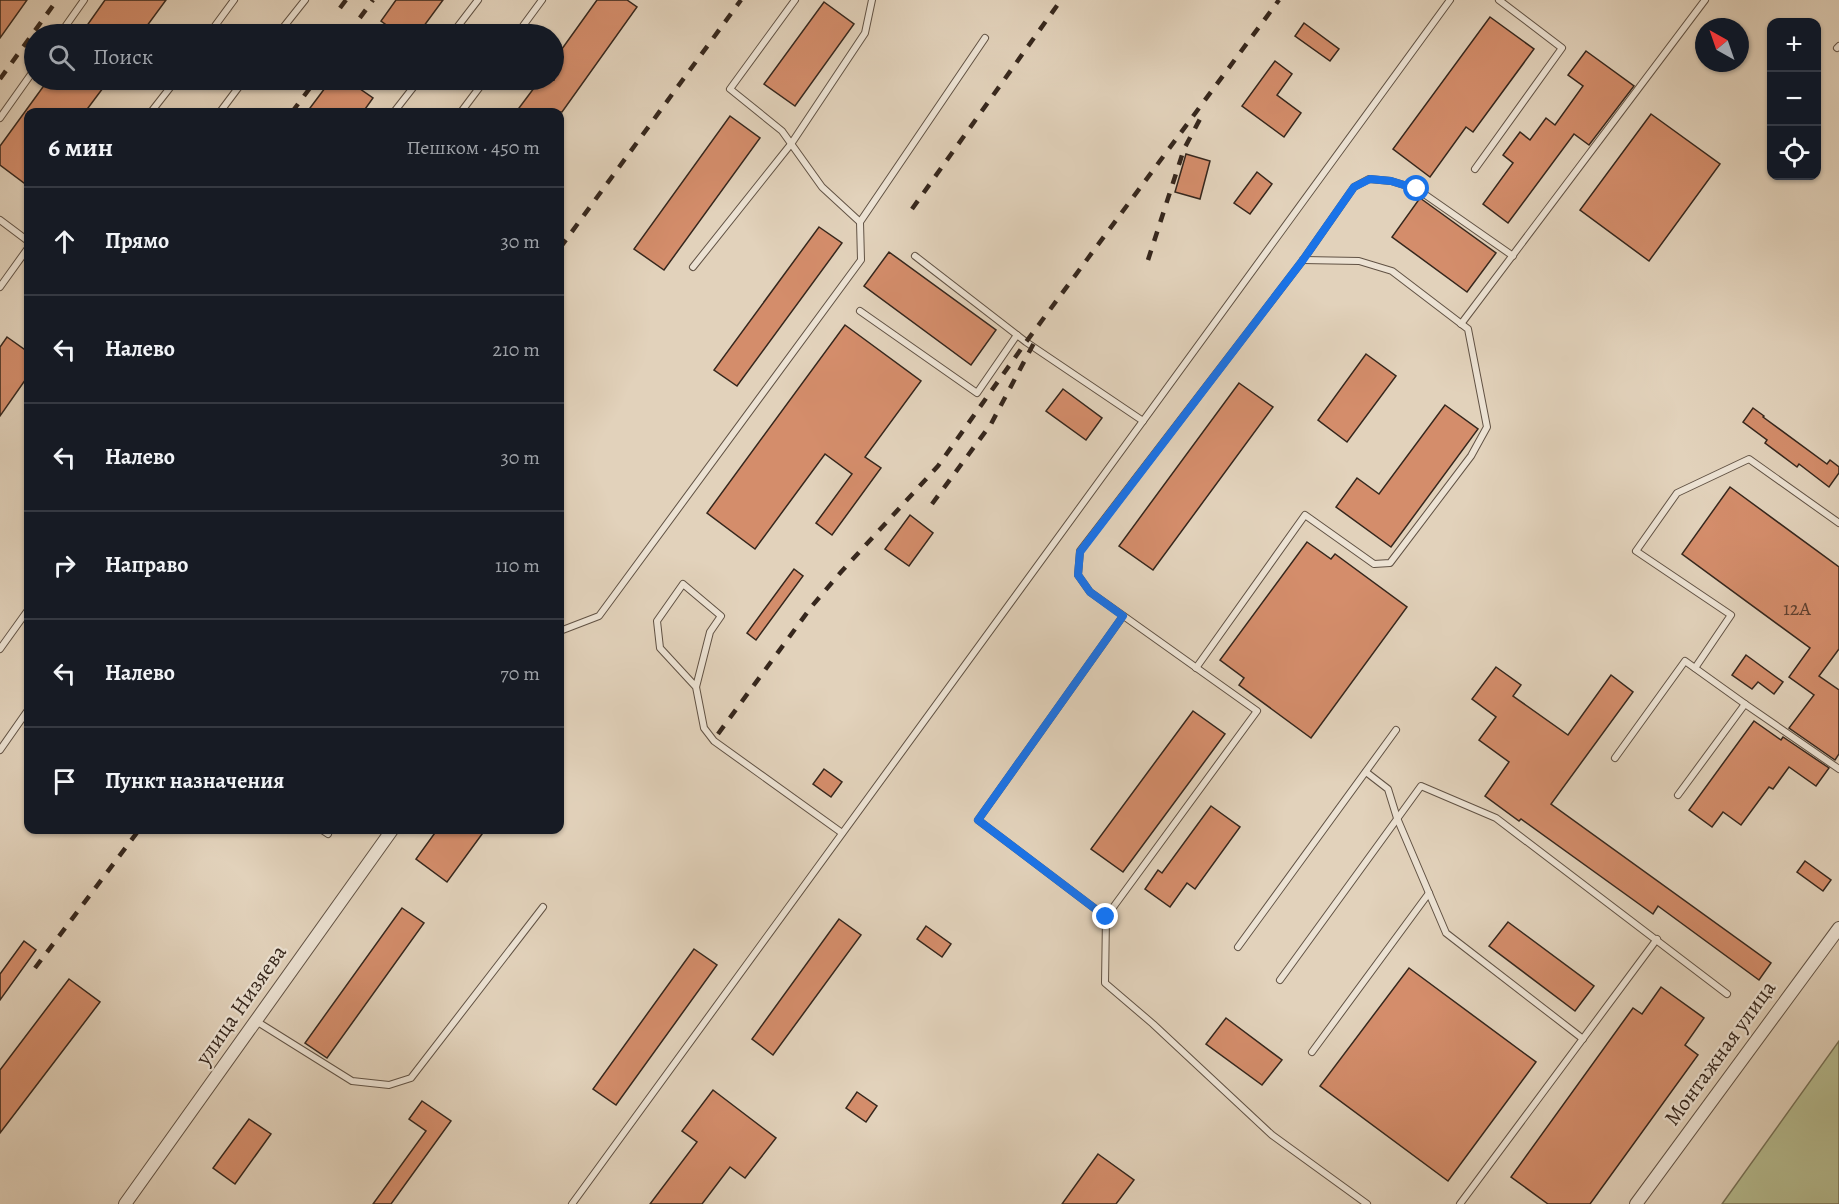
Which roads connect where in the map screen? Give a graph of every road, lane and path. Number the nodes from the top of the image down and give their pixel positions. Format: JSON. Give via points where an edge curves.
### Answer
{"nodes":[{"id":1,"x":84,"y":0,"type":"edge"},
{"id":2,"x":234,"y":0,"type":"edge"},
{"id":3,"x":304,"y":0,"type":"edge"},
{"id":4,"x":478,"y":0,"type":"edge"},
{"id":5,"x":542,"y":0,"type":"edge"},
{"id":6,"x":795,"y":0,"type":"edge"},
{"id":7,"x":872,"y":0,"type":"edge"},
{"id":8,"x":1450,"y":0,"type":"edge"},
{"id":9,"x":1498,"y":0,"type":"edge"},
{"id":10,"x":1705,"y":0,"type":"edge"},
{"id":11,"x":67,"y":24,"type":"edge"},
{"id":12,"x":216,"y":24,"type":"edge"},
{"id":13,"x":286,"y":24,"type":"edge"},
{"id":14,"x":460,"y":24,"type":"edge"},
{"id":15,"x":524,"y":24,"type":"edge"},
{"id":16,"x":985,"y":38,"type":"dead end"},
{"id":17,"x":24,"y":84,"type":"edge"},
{"id":18,"x":168,"y":90,"type":"edge"},
{"id":19,"x":236,"y":90,"type":"edge"},
{"id":20,"x":411,"y":90,"type":"edge"},
{"id":21,"x":478,"y":90,"type":"edge"},
{"id":22,"x":154,"y":108,"type":"edge"},
{"id":23,"x":223,"y":108,"type":"edge"},
{"id":24,"x":397,"y":108,"type":"edge"},
{"id":25,"x":464,"y":108,"type":"edge"},
{"id":26,"x":0,"y":118,"type":"edge"},
{"id":27,"x":791,"y":144,"type":"junction"},
{"id":28,"x":1475,"y":169,"type":"dead end"},
{"id":29,"x":0,"y":220,"type":"edge"},
{"id":30,"x":860,"y":222,"type":"junction"},
{"id":31,"x":24,"y":238,"type":"edge"},
{"id":32,"x":24,"y":254,"type":"edge"},
{"id":33,"x":915,"y":256,"type":"dead end"},
{"id":34,"x":1513,"y":256,"type":"junction"},
{"id":35,"x":1303,"y":260,"type":"junction"},
{"id":36,"x":693,"y":267,"type":"dead end"},
{"id":37,"x":0,"y":287,"type":"edge"},
{"id":38,"x":860,"y":311,"type":"dead end"},
{"id":39,"x":1461,"y":324,"type":"junction"},
{"id":40,"x":1017,"y":335,"type":"junction"},
{"id":41,"x":1143,"y":421,"type":"junction"},
{"id":42,"x":1839,"y":523,"type":"edge"},
{"id":43,"x":24,"y":616,"type":"edge"},
{"id":44,"x":1123,"y":616,"type":"junction"},
{"id":45,"x":564,"y":629,"type":"edge"},
{"id":46,"x":0,"y":649,"type":"edge"},
{"id":47,"x":1196,"y":668,"type":"junction"},
{"id":48,"x":1695,"y":668,"type":"junction"},
{"id":49,"x":696,"y":687,"type":"junction"},
{"id":50,"x":1745,"y":704,"type":"junction"},
{"id":51,"x":24,"y":716,"type":"edge"},
{"id":52,"x":1396,"y":730,"type":"dead end"},
{"id":53,"x":0,"y":750,"type":"edge"},
{"id":54,"x":1615,"y":758,"type":"dead end"},
{"id":55,"x":1839,"y":770,"type":"edge"},
{"id":56,"x":1366,"y":772,"type":"junction"},
{"id":57,"x":1678,"y":795,"type":"dead end"},
{"id":58,"x":1397,"y":818,"type":"junction"},
{"id":59,"x":842,"y":833,"type":"junction"},
{"id":60,"x":389,"y":834,"type":"edge"},
{"id":61,"x":1429,"y":893,"type":"junction"},
{"id":62,"x":543,"y":908,"type":"dead end"},
{"id":63,"x":1106,"y":917,"type":"junction"},
{"id":64,"x":1839,"y":928,"type":"edge"},
{"id":65,"x":1657,"y":939,"type":"junction"},
{"id":66,"x":1238,"y":947,"type":"dead end"},
{"id":67,"x":1280,"y":980,"type":"dead end"},
{"id":68,"x":1727,"y":994,"type":"dead end"},
{"id":69,"x":255,"y":1021,"type":"junction"},
{"id":70,"x":1582,"y":1039,"type":"junction"},
{"id":71,"x":1312,"y":1052,"type":"dead end"},
{"id":72,"x":124,"y":1204,"type":"edge"},
{"id":73,"x":572,"y":1204,"type":"edge"},
{"id":74,"x":1367,"y":1204,"type":"edge"},
{"id":75,"x":1460,"y":1204,"type":"edge"},
{"id":76,"x":1636,"y":1204,"type":"edge"}],
"edges":[{"from":1,"to":11,"type":"lane"},
{"from":2,"to":12,"type":"lane"},
{"from":3,"to":13,"type":"lane"},
{"from":4,"to":14,"type":"lane"},
{"from":5,"to":15,"type":"lane"},
{"from":6,"to":27,"type":"lane","via":[[730,89],[782,131]]},
{"from":7,"to":27,"type":"lane","via":[[866,33]]},
{"from":8,"to":41,"type":"lane"},
{"from":9,"to":28,"type":"lane","via":[[1562,48]]},
{"from":10,"to":34,"type":"lane"},
{"from":16,"to":30,"type":"lane"},
{"from":17,"to":26,"type":"lane"},
{"from":18,"to":22,"type":"lane"},
{"from":19,"to":23,"type":"lane"},
{"from":20,"to":24,"type":"lane"},
{"from":21,"to":25,"type":"lane"},
{"from":27,"to":30,"type":"lane","via":[[822,187]]},
{"from":27,"to":36,"type":"lane"},
{"from":29,"to":31,"type":"lane"},
{"from":30,"to":45,"type":"lane","via":[[861,260],[599,616]]},
{"from":32,"to":37,"type":"lane"},
{"from":33,"to":40,"type":"lane"},
{"from":34,"to":35,"type":"lane","via":[[1417,189],[1370,179],[1354,187]]},
{"from":34,"to":39,"type":"lane"},
{"from":35,"to":39,"type":"lane","via":[[1359,261],[1392,271]]},
{"from":35,"to":44,"type":"lane","via":[[1080,552],[1078,575],[1090,592]]},
{"from":38,"to":40,"type":"lane","via":[[977,393]]},
{"from":39,"to":47,"type":"lane","via":[[1468,329],[1487,427],[1471,456],[1390,563],[1374,564],[1305,515]]},
{"from":40,"to":41,"type":"lane"},
{"from":41,"to":59,"type":"lane"},
{"from":42,"to":48,"type":"lane","via":[[1749,459],[1677,493],[1636,551],[1731,615]]},
{"from":43,"to":46,"type":"lane"},
{"from":44,"to":47,"type":"lane"},
{"from":44,"to":63,"type":"lane","via":[[978,820]]},
{"from":47,"to":63,"type":"lane","via":[[1257,711]]},
{"from":48,"to":50,"type":"lane"},
{"from":48,"to":54,"type":"lane","via":[[1685,661]]},
{"from":49,"to":49,"type":"lane","via":[[660,648],[657,621],[683,584],[721,616],[710,632]]},
{"from":49,"to":59,"type":"lane","via":[[704,728],[714,741]]},
{"from":50,"to":55,"type":"lane"},
{"from":50,"to":57,"type":"lane"},
{"from":51,"to":53,"type":"lane"},
{"from":52,"to":56,"type":"lane"},
{"from":56,"to":58,"type":"lane","via":[[1388,789]]},
{"from":56,"to":66,"type":"lane"},
{"from":58,"to":61,"type":"lane"},
{"from":58,"to":65,"type":"lane","via":[[1421,786],[1496,818]]},
{"from":58,"to":67,"type":"lane"},
{"from":59,"to":73,"type":"lane"},
{"from":60,"to":69,"type":"street","name":"улица Низяева"},
{"from":61,"to":70,"type":"lane","via":[[1446,933]]},
{"from":61,"to":71,"type":"lane"},
{"from":62,"to":69,"type":"lane","via":[[411,1078],[389,1085],[352,1081]]},
{"from":63,"to":74,"type":"lane","via":[[1105,983],[1272,1135]]},
{"from":64,"to":76,"type":"street","name":"Монтажная улица"},
{"from":65,"to":68,"type":"lane"},
{"from":65,"to":70,"type":"lane"},
{"from":69,"to":72,"type":"street","name":"улица Низяева"},
{"from":70,"to":75,"type":"lane"}]}
